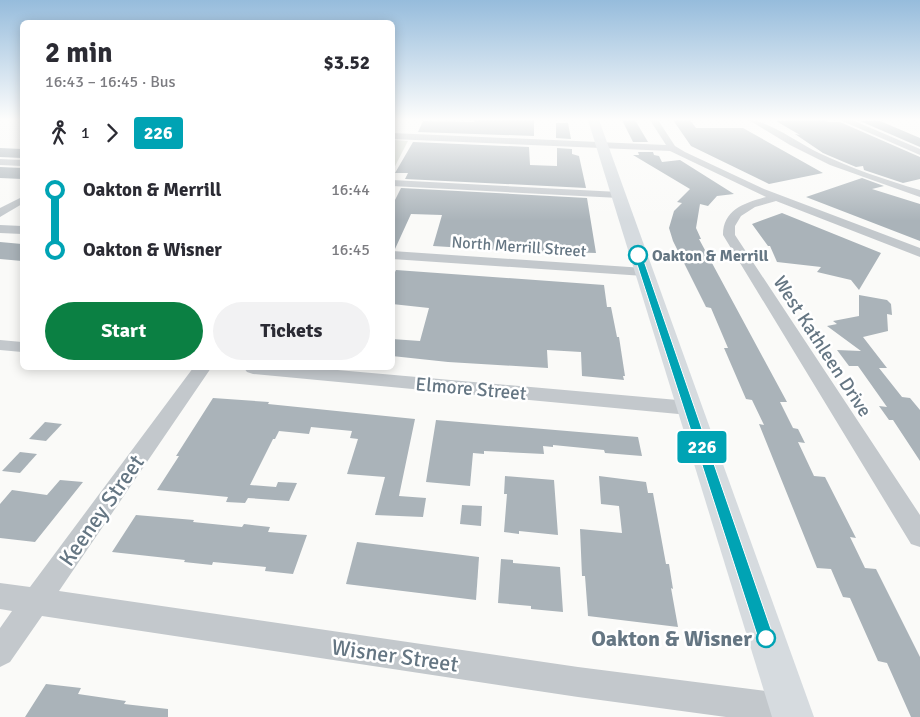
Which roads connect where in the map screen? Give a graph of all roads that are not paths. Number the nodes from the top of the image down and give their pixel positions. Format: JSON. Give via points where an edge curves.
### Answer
{"nodes":[{"id":1,"x":604,"y":153,"type":"edge"},
{"id":2,"x":682,"y":153,"type":"edge"},
{"id":3,"x":809,"y":153,"type":"edge"},
{"id":4,"x":0,"y":162,"type":"edge"},
{"id":5,"x":20,"y":163,"type":"edge"},
{"id":6,"x":395,"y":183,"type":"edge"},
{"id":7,"x":920,"y":194,"type":"edge"},
{"id":8,"x":619,"y":195,"type":"junction"},
{"id":9,"x":776,"y":198,"type":"junction"},
{"id":10,"x":20,"y":201,"type":"edge"},
{"id":11,"x":0,"y":213,"type":"edge"},
{"id":12,"x":0,"y":229,"type":"edge"},
{"id":13,"x":20,"y":230,"type":"edge"},
{"id":14,"x":920,"y":253,"type":"edge"},
{"id":15,"x":395,"y":255,"type":"edge"},
{"id":16,"x":644,"y":272,"type":"junction"},
{"id":17,"x":0,"y":345,"type":"edge"},
{"id":18,"x":20,"y":347,"type":"edge"},
{"id":19,"x":201,"y":370,"type":"edge"},
{"id":20,"x":275,"y":370,"type":"edge"},
{"id":21,"x":689,"y":408,"type":"junction"},
{"id":22,"x":920,"y":536,"type":"edge"},
{"id":23,"x":0,"y":596,"type":"edge"},
{"id":24,"x":36,"y":602,"type":"junction"},
{"id":25,"x":0,"y":652,"type":"edge"},
{"id":26,"x":792,"y":713,"type":"edge"}],
"edges":[{"from":1,"to":8,"type":"main road"},
{"from":2,"to":9,"type":"street"},
{"from":3,"to":7,"type":"street"},
{"from":4,"to":5,"type":"street"},
{"from":6,"to":8,"type":"street"},
{"from":8,"to":16,"type":"main road"},
{"from":9,"to":14,"type":"street"},
{"from":9,"to":22,"type":"street","name":"West Kathleen Drive","via":[[737,212],[730,220],[729,235]]},
{"from":10,"to":11,"type":"street"},
{"from":12,"to":13,"type":"street"},
{"from":15,"to":16,"type":"street","name":"North Merrill Street"},
{"from":16,"to":21,"type":"main road"},
{"from":17,"to":18,"type":"street"},
{"from":19,"to":24,"type":"street","name":"Keeney Street"},
{"from":20,"to":21,"type":"street","name":"Elmore Street"},
{"from":21,"to":26,"type":"main road"},
{"from":23,"to":24,"type":"street","name":"Wisner Street"},
{"from":24,"to":25,"type":"street","name":"Keeney Street"},
{"from":24,"to":26,"type":"street","name":"Wisner Street"}]}
